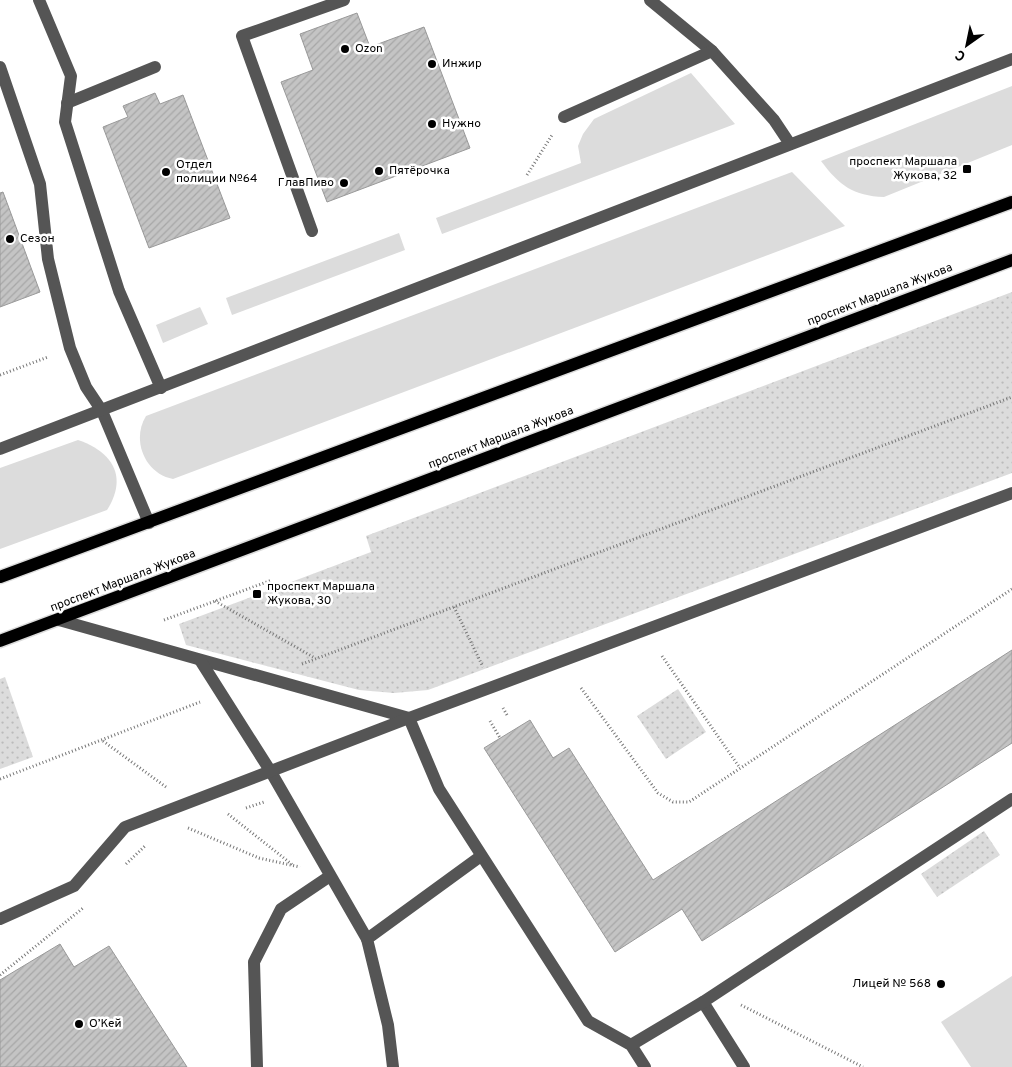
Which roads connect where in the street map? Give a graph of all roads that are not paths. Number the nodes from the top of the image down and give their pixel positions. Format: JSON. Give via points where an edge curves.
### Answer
{"nodes":[{"id":1,"x":39,"y":0,"type":"edge"},
{"id":2,"x":344,"y":0,"type":"edge"},
{"id":3,"x":650,"y":0,"type":"edge"},
{"id":4,"x":712,"y":51,"type":"junction"},
{"id":5,"x":1012,"y":59,"type":"edge"},
{"id":6,"x":0,"y":67,"type":"edge"},
{"id":7,"x":155,"y":67,"type":"dead end"},
{"id":8,"x":67,"y":103,"type":"junction"},
{"id":9,"x":564,"y":117,"type":"road end"},
{"id":10,"x":790,"y":144,"type":"junction"},
{"id":11,"x":1012,"y":202,"type":"edge"},
{"id":12,"x":312,"y":231,"type":"dead end"},
{"id":13,"x":1012,"y":260,"type":"edge"},
{"id":14,"x":161,"y":388,"type":"junction"},
{"id":15,"x":102,"y":411,"type":"junction"},
{"id":16,"x":0,"y":449,"type":"edge"},
{"id":17,"x":1012,"y":494,"type":"edge"},
{"id":18,"x":149,"y":523,"type":"junction"},
{"id":19,"x":0,"y":577,"type":"edge"},
{"id":20,"x":59,"y":620,"type":"junction"},
{"id":21,"x":0,"y":641,"type":"edge"},
{"id":22,"x":200,"y":660,"type":"junction"},
{"id":23,"x":410,"y":718,"type":"junction"},
{"id":24,"x":270,"y":772,"type":"junction"},
{"id":25,"x":1012,"y":799,"type":"edge"},
{"id":26,"x":481,"y":856,"type":"junction"},
{"id":27,"x":330,"y":876,"type":"junction"},
{"id":28,"x":0,"y":919,"type":"edge"},
{"id":29,"x":366,"y":939,"type":"junction"},
{"id":30,"x":703,"y":1002,"type":"junction"},
{"id":31,"x":632,"y":1045,"type":"junction"},
{"id":32,"x":257,"y":1067,"type":"edge"},
{"id":33,"x":393,"y":1067,"type":"edge"},
{"id":34,"x":645,"y":1067,"type":"edge"},
{"id":35,"x":744,"y":1067,"type":"edge"}],
"edges":[{"from":1,"to":8,"type":"street","via":[[71,76]]},
{"from":2,"to":12,"type":"street","via":[[242,36]]},
{"from":3,"to":4,"type":"street"},
{"from":4,"to":9,"type":"street"},
{"from":4,"to":10,"type":"street","via":[[774,120]]},
{"from":5,"to":10,"type":"street"},
{"from":6,"to":15,"type":"street","via":[[40,184],[48,259],[70,348],[86,386]]},
{"from":7,"to":8,"type":"street"},
{"from":8,"to":14,"type":"street","via":[[65,122],[119,291]]},
{"from":10,"to":14,"type":"street"},
{"from":11,"to":18,"type":"main road"},
{"from":13,"to":20,"type":"main road","name":"проспект Маршала Жукова"},
{"from":14,"to":15,"type":"street"},
{"from":15,"to":16,"type":"street"},
{"from":15,"to":18,"type":"street"},
{"from":17,"to":23,"type":"street"},
{"from":18,"to":19,"type":"main road"},
{"from":20,"to":21,"type":"main road","name":"проспект Маршала Жукова"},
{"from":20,"to":22,"type":"street"},
{"from":22,"to":23,"type":"street"},
{"from":22,"to":24,"type":"street"},
{"from":23,"to":24,"type":"street"},
{"from":23,"to":26,"type":"street","via":[[439,789]]},
{"from":24,"to":27,"type":"street"},
{"from":24,"to":28,"type":"street","via":[[125,827],[74,886]]},
{"from":25,"to":30,"type":"street"},
{"from":26,"to":29,"type":"street"},
{"from":26,"to":31,"type":"street","via":[[588,1021]]},
{"from":27,"to":29,"type":"street"},
{"from":27,"to":32,"type":"street","via":[[281,909],[254,962]]},
{"from":29,"to":33,"type":"street","via":[[388,1025]]},
{"from":30,"to":31,"type":"street"},
{"from":30,"to":35,"type":"street"},
{"from":31,"to":34,"type":"street"}]}
